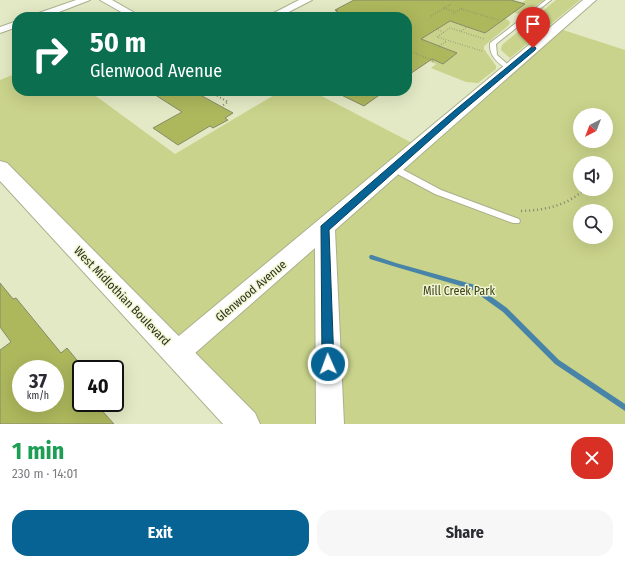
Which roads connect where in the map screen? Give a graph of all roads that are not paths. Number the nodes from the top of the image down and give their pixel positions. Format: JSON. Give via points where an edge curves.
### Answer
{"nodes":[{"id":1,"x":85,"y":0,"type":"edge"},
{"id":2,"x":105,"y":0,"type":"edge"},
{"id":3,"x":307,"y":0,"type":"edge"},
{"id":4,"x":549,"y":0,"type":"edge"},
{"id":5,"x":590,"y":0,"type":"edge"},
{"id":6,"x":51,"y":12,"type":"edge"},
{"id":7,"x":127,"y":12,"type":"edge"},
{"id":8,"x":282,"y":12,"type":"edge"},
{"id":9,"x":12,"y":26,"type":"edge"},
{"id":10,"x":0,"y":30,"type":"edge"},
{"id":11,"x":509,"y":68,"type":"junction"},
{"id":12,"x":0,"y":168,"type":"edge"},
{"id":13,"x":393,"y":168,"type":"junction"},
{"id":14,"x":516,"y":221,"type":"dead end"},
{"id":15,"x":325,"y":229,"type":"junction"},
{"id":16,"x":177,"y":353,"type":"junction"},
{"id":17,"x":244,"y":424,"type":"edge"},
{"id":18,"x":330,"y":424,"type":"edge"}],
"edges":[{"from":1,"to":6,"type":"street"},
{"from":2,"to":7,"type":"street"},
{"from":3,"to":8,"type":"street"},
{"from":4,"to":11,"type":"lane","via":[[495,42],[493,52],[496,59]]},
{"from":5,"to":11,"type":"street","name":"Glenwood Avenue"},
{"from":9,"to":10,"type":"street"},
{"from":11,"to":13,"type":"street","name":"Glenwood Avenue"},
{"from":12,"to":16,"type":"main road","name":"West Midlothian Boulevard"},
{"from":13,"to":14,"type":"lane","via":[[438,192]]},
{"from":13,"to":15,"type":"street","name":"Glenwood Avenue"},
{"from":15,"to":16,"type":"street","name":"Glenwood Avenue"},
{"from":15,"to":18,"type":"street"},
{"from":16,"to":17,"type":"main road","name":"West Midlothian Boulevard"}]}
